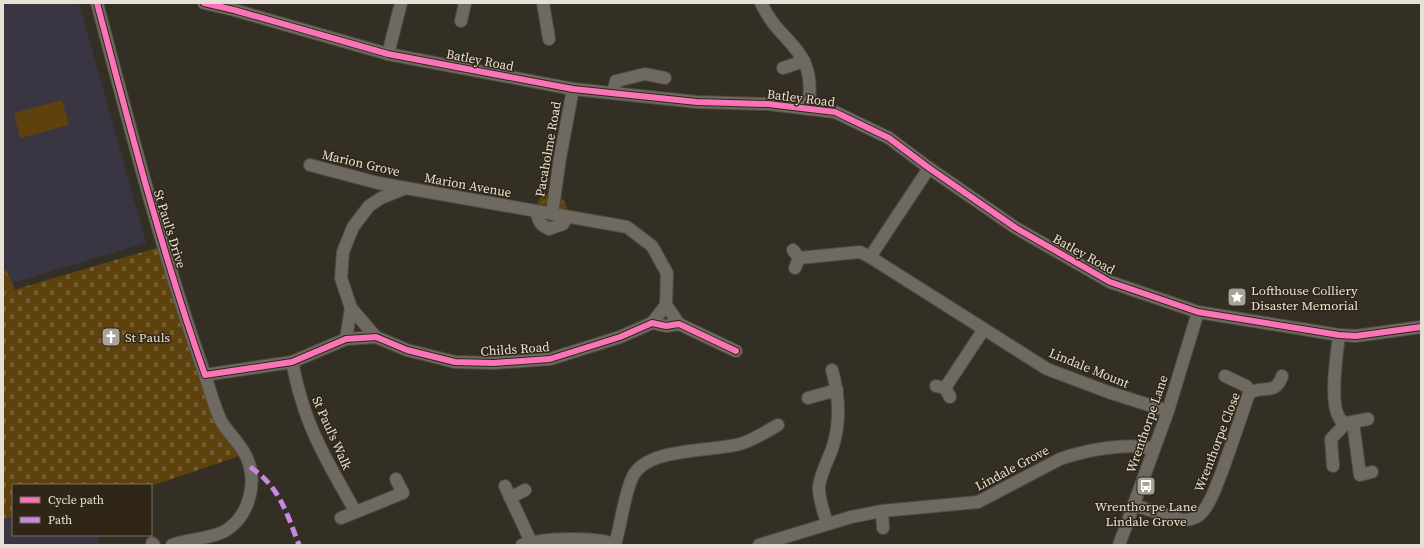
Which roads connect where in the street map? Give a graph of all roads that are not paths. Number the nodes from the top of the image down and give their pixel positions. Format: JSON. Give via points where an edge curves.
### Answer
{"nodes":[{"id":1,"x":97,"y":3,"type":"edge"},
{"id":2,"x":204,"y":3,"type":"edge"},
{"id":3,"x":401,"y":3,"type":"edge"},
{"id":4,"x":465,"y":3,"type":"edge"},
{"id":5,"x":543,"y":3,"type":"edge"},
{"id":6,"x":761,"y":3,"type":"edge"},
{"id":7,"x":461,"y":21,"type":"dead end"},
{"id":8,"x":549,"y":39,"type":"dead end"},
{"id":9,"x":388,"y":54,"type":"junction"},
{"id":10,"x":804,"y":61,"type":"junction"},
{"id":11,"x":783,"y":68,"type":"dead end"},
{"id":12,"x":665,"y":78,"type":"dead end"},
{"id":13,"x":573,"y":89,"type":"junction"},
{"id":14,"x":613,"y":94,"type":"junction"},
{"id":15,"x":808,"y":109,"type":"junction"},
{"id":16,"x":310,"y":165,"type":"dead end"},
{"id":17,"x":929,"y":168,"type":"junction"},
{"id":18,"x":378,"y":183,"type":"junction"},
{"id":19,"x":406,"y":188,"type":"junction"},
{"id":20,"x":381,"y":198,"type":"junction"},
{"id":21,"x":536,"y":212,"type":"junction"},
{"id":22,"x":552,"y":214,"type":"junction"},
{"id":23,"x":568,"y":217,"type":"junction"},
{"id":24,"x":870,"y":257,"type":"junction"},
{"id":25,"x":796,"y":259,"type":"dead end"},
{"id":26,"x":666,"y":305,"type":"junction"},
{"id":27,"x":350,"y":308,"type":"junction"},
{"id":28,"x":1198,"y":312,"type":"junction"},
{"id":29,"x":652,"y":323,"type":"junction"},
{"id":30,"x":679,"y":324,"type":"junction"},
{"id":31,"x":1421,"y":327,"type":"edge"},
{"id":32,"x":984,"y":330,"type":"junction"},
{"id":33,"x":1339,"y":335,"type":"junction"},
{"id":34,"x":376,"y":337,"type":"junction"},
{"id":35,"x":346,"y":339,"type":"junction"},
{"id":36,"x":736,"y":351,"type":"dead end"},
{"id":37,"x":292,"y":362,"type":"junction"},
{"id":38,"x":832,"y":370,"type":"dead end"},
{"id":39,"x":205,"y":375,"type":"junction"},
{"id":40,"x":1225,"y":376,"type":"dead end"},
{"id":41,"x":1282,"y":376,"type":"dead end"},
{"id":42,"x":837,"y":390,"type":"junction"},
{"id":43,"x":944,"y":390,"type":"dead end"},
{"id":44,"x":1251,"y":392,"type":"junction"},
{"id":45,"x":808,"y":398,"type":"dead end"},
{"id":46,"x":1168,"y":411,"type":"junction"},
{"id":47,"x":1368,"y":419,"type":"dead end"},
{"id":48,"x":773,"y":425,"type":"dead end"},
{"id":49,"x":1351,"y":425,"type":"junction"},
{"id":50,"x":1154,"y":449,"type":"junction"},
{"id":51,"x":1333,"y":466,"type":"dead end"},
{"id":52,"x":1372,"y":472,"type":"dead end"},
{"id":53,"x":396,"y":479,"type":"dead end"},
{"id":54,"x":505,"y":486,"type":"dead end"},
{"id":55,"x":525,"y":490,"type":"dead end"},
{"id":56,"x":510,"y":498,"type":"junction"},
{"id":57,"x":1134,"y":505,"type":"junction"},
{"id":58,"x":355,"y":511,"type":"junction"},
{"id":59,"x":882,"y":511,"type":"junction"},
{"id":60,"x":341,"y":518,"type":"dead end"},
{"id":61,"x":827,"y":523,"type":"junction"},
{"id":62,"x":883,"y":528,"type":"dead end"},
{"id":63,"x":778,"y":542,"type":"edge"},
{"id":64,"x":526,"y":543,"type":"edge"},
{"id":65,"x":616,"y":544,"type":"edge"},
{"id":66,"x":172,"y":545,"type":"edge"},
{"id":67,"x":759,"y":545,"type":"edge"},
{"id":68,"x":1119,"y":545,"type":"edge"}],
"edges":[{"from":1,"to":39,"type":"street","name":"St Paul's Drive","via":[[170,269]]},
{"from":2,"to":9,"type":"street","name":"Batley Road"},
{"from":3,"to":9,"type":"street"},
{"from":4,"to":7,"type":"street"},
{"from":5,"to":8,"type":"street"},
{"from":6,"to":10,"type":"street","via":[[797,48]]},
{"from":9,"to":13,"type":"street","name":"Batley Road"},
{"from":10,"to":11,"type":"street"},
{"from":10,"to":15,"type":"street","via":[[810,77]]},
{"from":12,"to":14,"type":"street","via":[[644,74],[616,82]]},
{"from":13,"to":14,"type":"street","name":"Batley Road"},
{"from":13,"to":22,"type":"street","name":"Pacaholme Road"},
{"from":14,"to":15,"type":"street","name":"Batley Road"},
{"from":15,"to":17,"type":"street","name":"Batley Road","via":[[836,112],[862,124],[889,138]]},
{"from":16,"to":18,"type":"street","name":"Marion Grove"},
{"from":17,"to":24,"type":"street"},
{"from":17,"to":28,"type":"street","name":"Batley Road","via":[[1016,228],[1110,282]]},
{"from":18,"to":19,"type":"street","name":"Marion Grove"},
{"from":18,"to":20,"type":"street"},
{"from":19,"to":20,"type":"street","name":"Marion Avenue"},
{"from":19,"to":21,"type":"street","name":"Marion Avenue"},
{"from":20,"to":27,"type":"street","name":"Marion Avenue","via":[[369,206],[353,227],[343,252],[342,278]]},
{"from":21,"to":22,"type":"street","name":"Marion Avenue"},
{"from":21,"to":23,"type":"street","via":[[542,226],[550,229],[563,224]]},
{"from":22,"to":23,"type":"street","name":"Marion Avenue"},
{"from":23,"to":26,"type":"street","name":"Marion Avenue","via":[[627,227],[652,246],[668,273]]},
{"from":24,"to":25,"type":"street","name":"Lindale Mount","via":[[860,252]]},
{"from":24,"to":32,"type":"street","name":"Lindale Mount"},
{"from":26,"to":29,"type":"street"},
{"from":26,"to":30,"type":"street"},
{"from":27,"to":34,"type":"street","name":"Marion Avenue"},
{"from":27,"to":35,"type":"street","name":"Marion Avenue"},
{"from":28,"to":33,"type":"street","name":"Batley Road"},
{"from":28,"to":46,"type":"street","name":"Wrenthorpe Lane"},
{"from":29,"to":30,"type":"street","name":"Childs Road","via":[[666,326]]},
{"from":29,"to":34,"type":"street","name":"Childs Road","via":[[620,337],[550,358],[494,363],[455,362],[407,350]]},
{"from":30,"to":36,"type":"street","name":"Childs Road"},
{"from":31,"to":33,"type":"street","name":"Batley Road","via":[[1356,336]]},
{"from":32,"to":43,"type":"street"},
{"from":32,"to":46,"type":"street","name":"Lindale Mount","via":[[1047,369]]},
{"from":33,"to":49,"type":"street","via":[[1334,383],[1336,411],[1339,418]]},
{"from":34,"to":35,"type":"street","name":"Childs Road"},
{"from":35,"to":37,"type":"street","name":"Childs Road"},
{"from":37,"to":39,"type":"street"},
{"from":37,"to":58,"type":"street","name":"St Paul's Walk","via":[[310,425]]},
{"from":38,"to":42,"type":"street"},
{"from":39,"to":66,"type":"street","name":"St Paul's Drive","via":[[222,422],[245,454],[250,467],[250,496],[234,524],[224,532]]},
{"from":40,"to":44,"type":"street","via":[[1246,386]]},
{"from":41,"to":44,"type":"street","name":"Wrenthorpe Close","via":[[1276,386],[1268,390]]},
{"from":42,"to":45,"type":"street"},
{"from":42,"to":61,"type":"street","via":[[837,428],[819,488]]},
{"from":44,"to":57,"type":"street","name":"Wrenthorpe Close","via":[[1215,490],[1200,515],[1183,520]]},
{"from":46,"to":50,"type":"street","name":"Wrenthorpe Lane"},
{"from":47,"to":49,"type":"street"},
{"from":48,"to":65,"type":"street","via":[[753,439],[737,439],[717,449],[683,451],[653,459],[642,465],[633,476]]},
{"from":49,"to":51,"type":"street","via":[[1331,439]]},
{"from":49,"to":52,"type":"street","via":[[1360,475]]},
{"from":50,"to":57,"type":"street","name":"Wrenthorpe Lane"},
{"from":50,"to":59,"type":"street","name":"Lindale Grove","via":[[1143,446],[1073,454],[978,502]]},
{"from":53,"to":58,"type":"street","via":[[403,493]]},
{"from":54,"to":56,"type":"street"},
{"from":55,"to":56,"type":"street"},
{"from":56,"to":64,"type":"street"},
{"from":57,"to":68,"type":"street","name":"Wrenthorpe Lane"},
{"from":58,"to":60,"type":"street"},
{"from":59,"to":61,"type":"street","name":"Lindale Grove"},
{"from":59,"to":62,"type":"street"},
{"from":61,"to":63,"type":"street","name":"Lindale Grove"},
{"from":63,"to":67,"type":"street","name":"Lindale Grove"},
{"from":64,"to":65,"type":"street","via":[[580,539]]}]}
